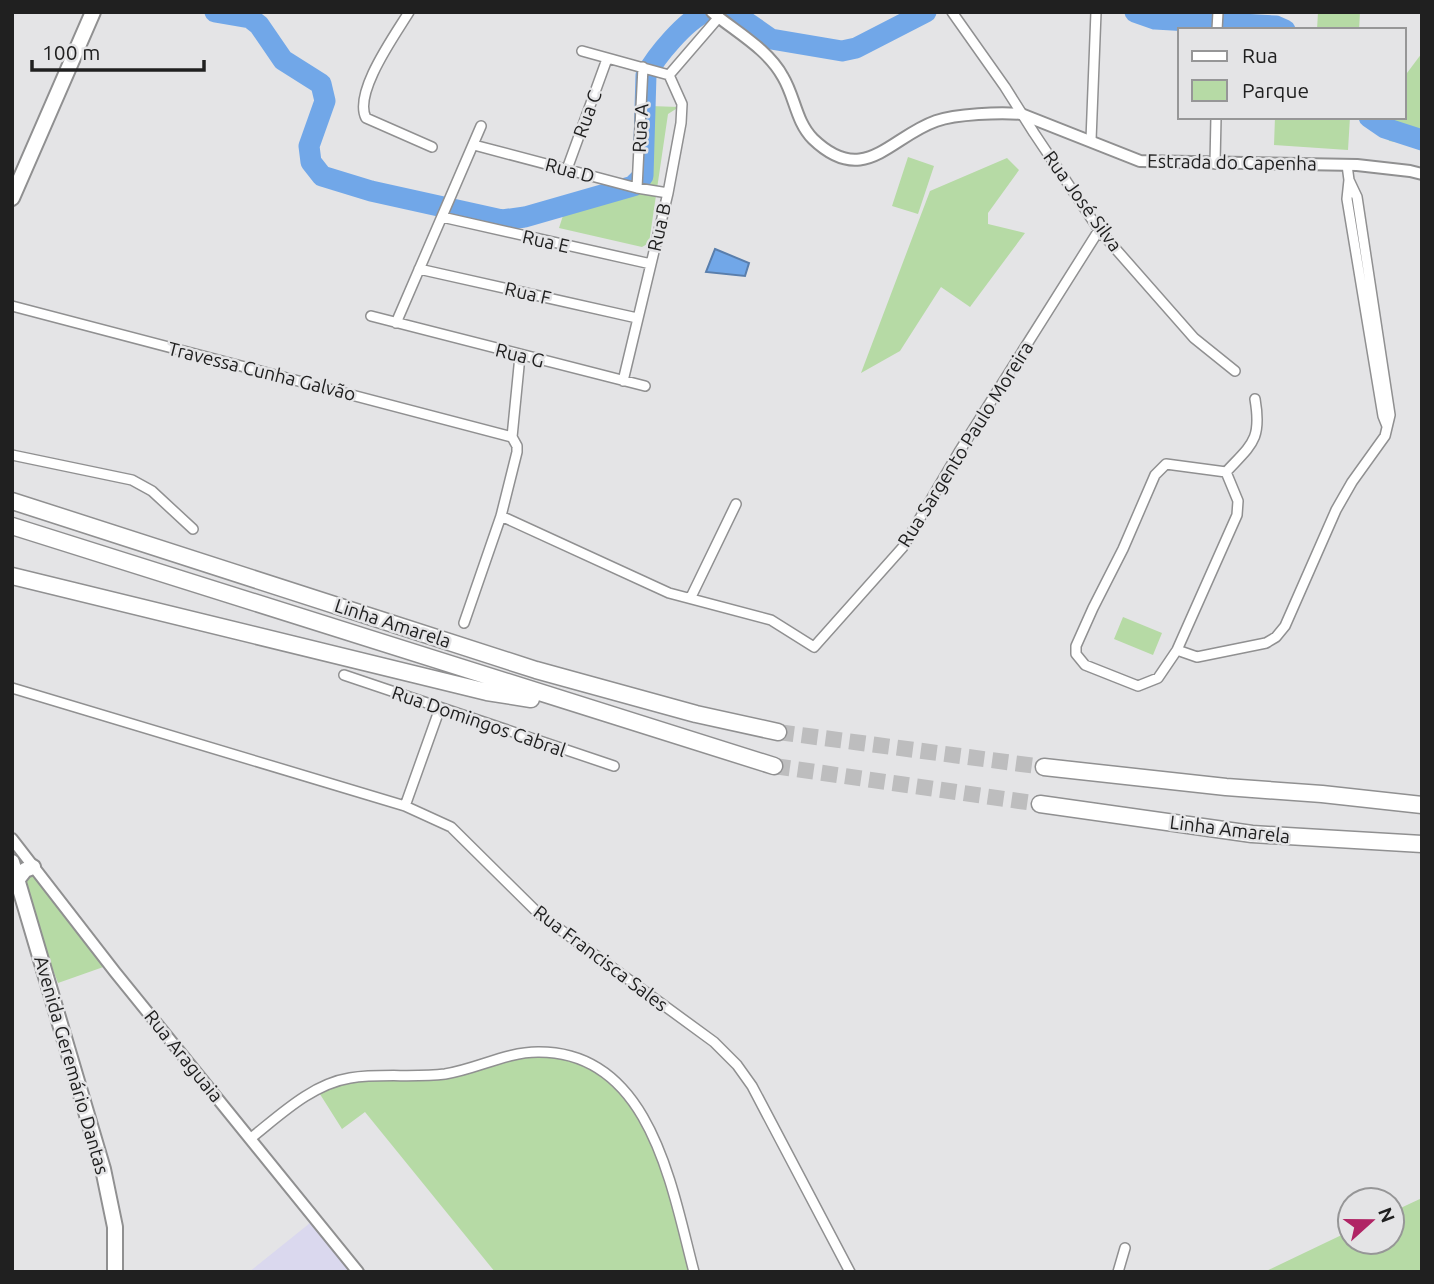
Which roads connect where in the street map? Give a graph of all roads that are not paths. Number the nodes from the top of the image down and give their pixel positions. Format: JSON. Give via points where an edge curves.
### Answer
{"nodes":[{"id":1,"x":93,"y":12,"type":"edge"},
{"id":2,"x":409,"y":12,"type":"edge"},
{"id":3,"x":953,"y":13,"type":"edge"},
{"id":4,"x":1095,"y":14,"type":"edge"},
{"id":5,"x":716,"y":15,"type":"edge"},
{"id":6,"x":582,"y":51,"type":"dead end"},
{"id":7,"x":607,"y":59,"type":"junction"},
{"id":8,"x":645,"y":68,"type":"junction"},
{"id":9,"x":664,"y":73,"type":"junction"},
{"id":10,"x":1021,"y":114,"type":"junction"},
{"id":11,"x":1216,"y":119,"type":"edge"},
{"id":12,"x":481,"y":126,"type":"dead end"},
{"id":13,"x":1091,"y":140,"type":"junction"},
{"id":14,"x":474,"y":145,"type":"junction"},
{"id":15,"x":432,"y":147,"type":"dead end"},
{"id":16,"x":1215,"y":164,"type":"junction"},
{"id":17,"x":1347,"y":165,"type":"junction"},
{"id":18,"x":567,"y":169,"type":"junction"},
{"id":19,"x":1422,"y":174,"type":"edge"},
{"id":20,"x":637,"y":188,"type":"junction"},
{"id":21,"x":668,"y":193,"type":"junction"},
{"id":22,"x":12,"y":198,"type":"edge"},
{"id":23,"x":442,"y":217,"type":"junction"},
{"id":24,"x":1099,"y":230,"type":"junction"},
{"id":25,"x":651,"y":264,"type":"junction"},
{"id":26,"x":419,"y":269,"type":"junction"},
{"id":27,"x":12,"y":306,"type":"edge"},
{"id":28,"x":371,"y":316,"type":"dead end"},
{"id":29,"x":638,"y":318,"type":"junction"},
{"id":30,"x":396,"y":323,"type":"junction"},
{"id":31,"x":520,"y":356,"type":"junction"},
{"id":32,"x":1236,"y":371,"type":"dead end"},
{"id":33,"x":623,"y":381,"type":"junction"},
{"id":34,"x":645,"y":386,"type":"dead end"},
{"id":35,"x":1255,"y":399,"type":"dead end"},
{"id":36,"x":512,"y":437,"type":"junction"},
{"id":37,"x":12,"y":454,"type":"edge"},
{"id":38,"x":1226,"y":472,"type":"junction"},
{"id":39,"x":12,"y":501,"type":"edge"},
{"id":40,"x":736,"y":504,"type":"dead end"},
{"id":41,"x":501,"y":516,"type":"junction"},
{"id":42,"x":12,"y":526,"type":"edge"},
{"id":43,"x":193,"y":529,"type":"dead end"},
{"id":44,"x":12,"y":576,"type":"edge"},
{"id":45,"x":691,"y":597,"type":"junction"},
{"id":46,"x":464,"y":623,"type":"dead end"},
{"id":47,"x":1177,"y":650,"type":"junction"},
{"id":48,"x":344,"y":676,"type":"dead end"},
{"id":49,"x":12,"y":688,"type":"edge"},
{"id":50,"x":440,"y":708,"type":"junction"},
{"id":51,"x":589,"y":709,"type":"junction"},
{"id":52,"x":778,"y":732,"type":"tunnel mouth"},
{"id":53,"x":614,"y":766,"type":"dead end"},
{"id":54,"x":774,"y":766,"type":"tunnel mouth"},
{"id":55,"x":1044,"y":767,"type":"tunnel mouth"},
{"id":56,"x":1040,"y":804,"type":"tunnel mouth"},
{"id":57,"x":405,"y":806,"type":"junction"},
{"id":58,"x":1422,"y":806,"type":"edge"},
{"id":59,"x":12,"y":839,"type":"edge"},
{"id":60,"x":1422,"y":844,"type":"edge"},
{"id":61,"x":12,"y":862,"type":"edge"},
{"id":62,"x":33,"y":867,"type":"junction"},
{"id":63,"x":18,"y":879,"type":"junction"},
{"id":64,"x":251,"y":1138,"type":"junction"},
{"id":65,"x":1125,"y":1248,"type":"dead end"},
{"id":66,"x":115,"y":1272,"type":"edge"},
{"id":67,"x":358,"y":1272,"type":"edge"},
{"id":68,"x":694,"y":1272,"type":"edge"},
{"id":69,"x":850,"y":1272,"type":"edge"},
{"id":70,"x":1118,"y":1272,"type":"edge"}],
"edges":[{"from":1,"to":22,"type":"main road"},
{"from":2,"to":15,"type":"street","via":[[366,91],[364,114]]},
{"from":3,"to":10,"type":"street","name":"Rua José Silva"},
{"from":4,"to":13,"type":"street"},
{"from":5,"to":9,"type":"street"},
{"from":5,"to":10,"type":"street","name":"Estrada do Capenha","via":[[774,64],[811,137],[848,159],[871,158],[938,120]]},
{"from":6,"to":7,"type":"street"},
{"from":7,"to":8,"type":"street"},
{"from":7,"to":18,"type":"street","name":"Rua C"},
{"from":8,"to":9,"type":"street"},
{"from":8,"to":20,"type":"street","name":"Rua A"},
{"from":9,"to":21,"type":"street","name":"Rua B","via":[[682,104]]},
{"from":10,"to":13,"type":"street","name":"Estrada do Capenha"},
{"from":10,"to":24,"type":"street","name":"Rua José Silva"},
{"from":11,"to":16,"type":"street"},
{"from":12,"to":14,"type":"street"},
{"from":13,"to":16,"type":"street","name":"Estrada do Capenha","via":[[1140,161]]},
{"from":14,"to":18,"type":"street","name":"Rua D"},
{"from":14,"to":23,"type":"street"},
{"from":16,"to":17,"type":"street","name":"Estrada do Capenha"},
{"from":17,"to":19,"type":"street","name":"Estrada do Capenha"},
{"from":17,"to":47,"type":"street","via":[[1357,196],[1385,436],[1336,510],[1276,637],[1209,655]]},
{"from":18,"to":20,"type":"street","name":"Rua D"},
{"from":20,"to":21,"type":"street","name":"Rua D"},
{"from":21,"to":25,"type":"street","name":"Rua B"},
{"from":23,"to":25,"type":"street","name":"Rua E"},
{"from":23,"to":26,"type":"street"},
{"from":24,"to":32,"type":"street","name":"Rua José Silva","via":[[1194,338]]},
{"from":24,"to":45,"type":"street","name":"Rua Sargento Paulo Moreira","via":[[902,548],[814,647],[771,620]]},
{"from":25,"to":29,"type":"street","name":"Rua B"},
{"from":26,"to":29,"type":"street","name":"Rua F"},
{"from":26,"to":30,"type":"street"},
{"from":27,"to":36,"type":"street","name":"Travessa Cunha Galvão"},
{"from":28,"to":30,"type":"street","name":"Rua G"},
{"from":29,"to":33,"type":"street","name":"Rua B"},
{"from":30,"to":31,"type":"street","name":"Rua G"},
{"from":31,"to":33,"type":"street","name":"Rua G"},
{"from":31,"to":36,"type":"street"},
{"from":33,"to":34,"type":"street","name":"Rua G"},
{"from":35,"to":38,"type":"street","via":[[1253,443]]},
{"from":36,"to":41,"type":"street","via":[[517,452]]},
{"from":37,"to":43,"type":"street","via":[[132,480],[152,491]]},
{"from":38,"to":47,"type":"street","via":[[1238,500],[1237,515]]},
{"from":38,"to":47,"type":"street","via":[[1170,464],[1159,468],[1076,646],[1085,665],[1138,686],[1158,678]]},
{"from":39,"to":52,"type":"highway","name":"Linha Amarela","via":[[536,670]]},
{"from":40,"to":45,"type":"street"},
{"from":41,"to":45,"type":"street","via":[[669,593]]},
{"from":41,"to":46,"type":"street"},
{"from":42,"to":51,"type":"highway","name":"Linha Amarela"},
{"from":44,"to":51,"type":"highway","via":[[487,692]]},
{"from":48,"to":50,"type":"street","name":"Rua Domingos Cabral"},
{"from":49,"to":57,"type":"street","name":"Rua Francisca Sales"},
{"from":50,"to":53,"type":"street","name":"Rua Domingos Cabral"},
{"from":50,"to":57,"type":"street"},
{"from":51,"to":54,"type":"highway","name":"Linha Amarela"},
{"from":55,"to":58,"type":"highway","name":"Linha Amarela"},
{"from":56,"to":60,"type":"highway","name":"Linha Amarela","via":[[1252,834]]},
{"from":57,"to":69,"type":"street","name":"Rua Francisca Sales","via":[[451,827],[539,914],[714,1042],[737,1065]]},
{"from":59,"to":62,"type":"street","name":"Rua Araguaia"},
{"from":61,"to":63,"type":"main road","name":"Avenida Geremário Dantas"},
{"from":62,"to":63,"type":"main road"},
{"from":62,"to":64,"type":"street","name":"Rua Araguaia"},
{"from":63,"to":66,"type":"main road","name":"Avenida Geremário Dantas","via":[[103,1169],[115,1227]]},
{"from":64,"to":67,"type":"street","name":"Rua Araguaia"},
{"from":64,"to":68,"type":"street","via":[[310,1094],[346,1078],[449,1073],[520,1053],[570,1056],[618,1086],[647,1121],[666,1169]]},
{"from":65,"to":70,"type":"street"}]}
